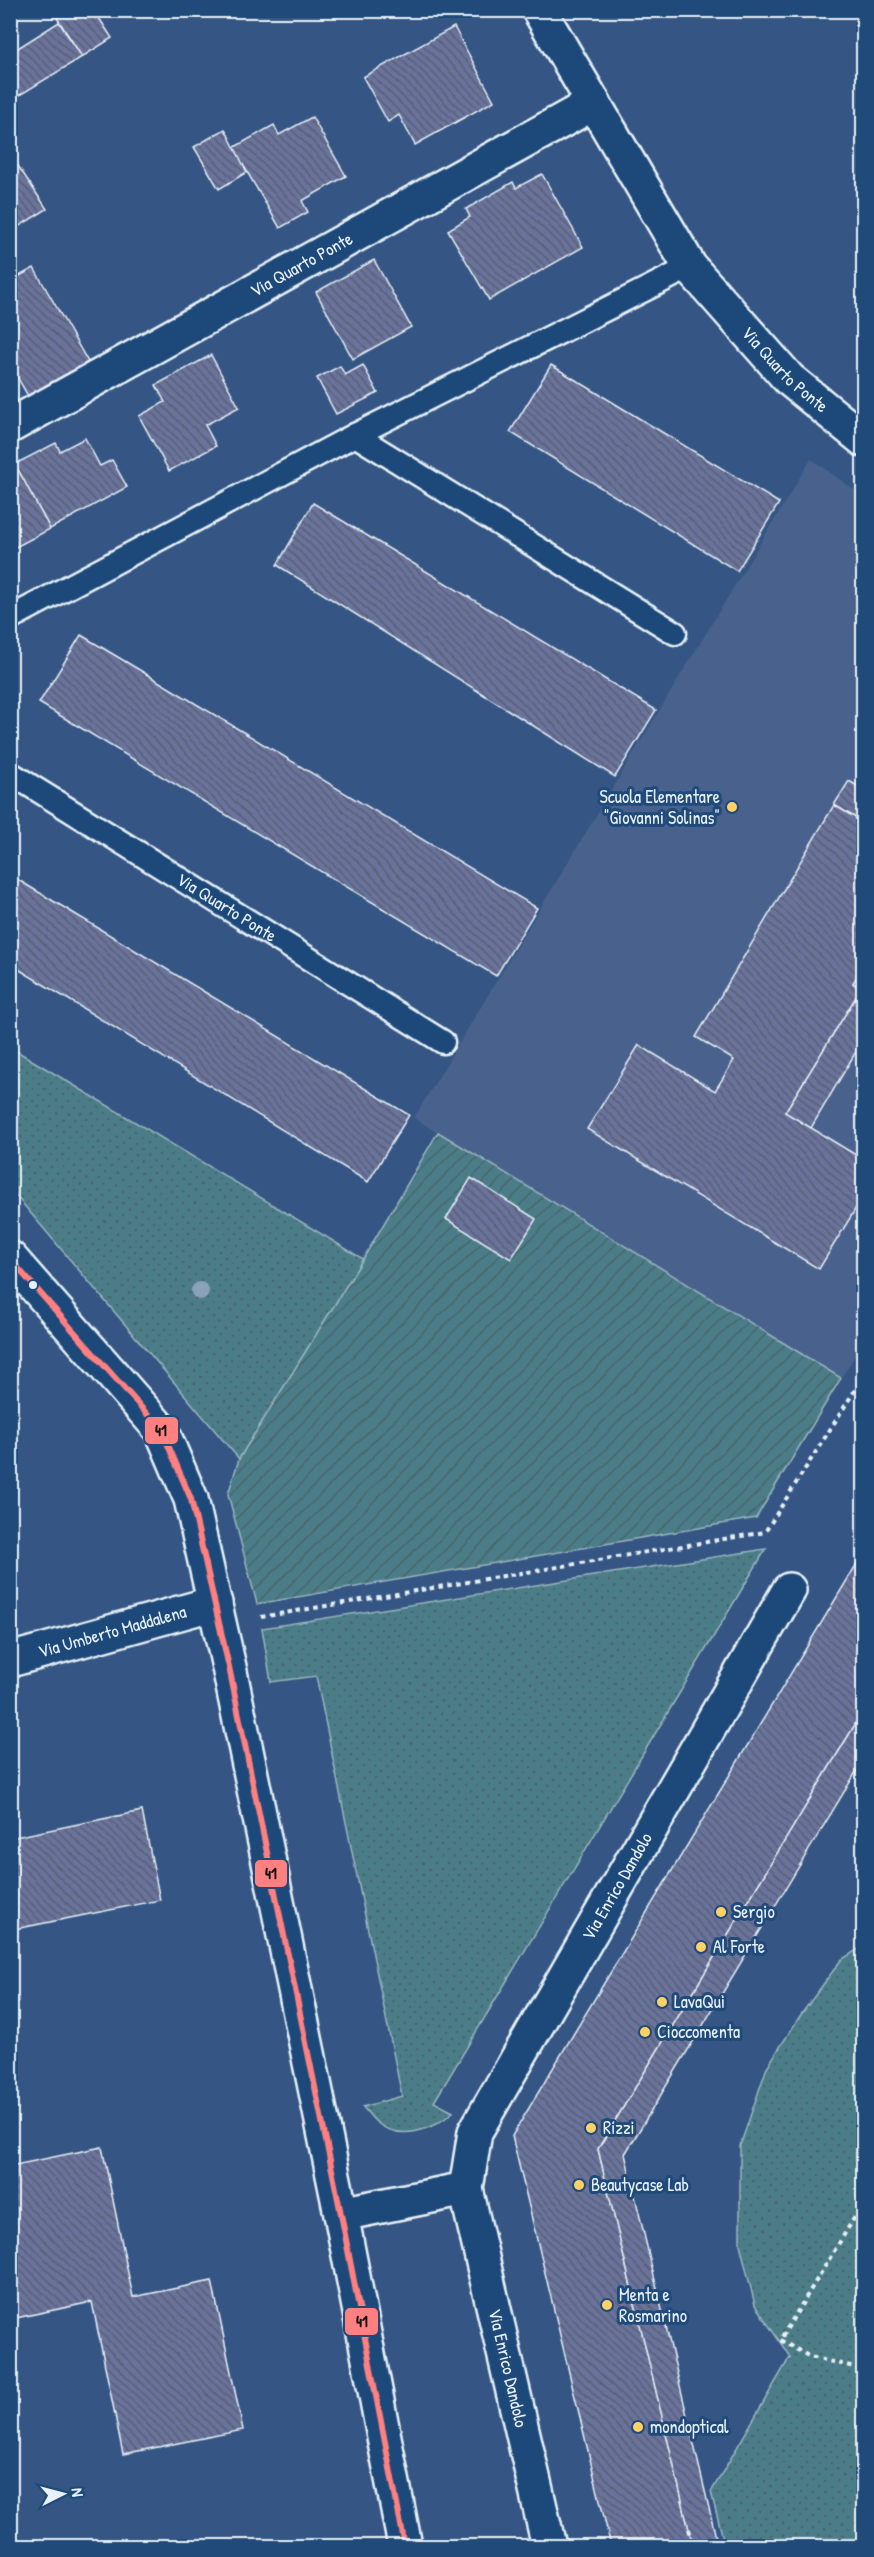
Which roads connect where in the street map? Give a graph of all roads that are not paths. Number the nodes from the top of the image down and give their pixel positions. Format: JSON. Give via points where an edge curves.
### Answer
{"nodes":[{"id":1,"x":539,"y":10,"type":"edge"},
{"id":2,"x":594,"y":103,"type":"junction"},
{"id":3,"x":690,"y":267,"type":"junction"},
{"id":4,"x":10,"y":426,"type":"edge"},
{"id":5,"x":355,"y":435,"type":"junction"},
{"id":6,"x":864,"y":440,"type":"edge"},
{"id":7,"x":10,"y":618,"type":"edge"},
{"id":8,"x":675,"y":633,"type":"dead end"},
{"id":9,"x":10,"y":773,"type":"edge"},
{"id":10,"x":443,"y":1042,"type":"dead end"},
{"id":11,"x":10,"y":1258,"type":"edge"},
{"id":12,"x":789,"y":1590,"type":"dead end"},
{"id":13,"x":215,"y":1603,"type":"junction"},
{"id":14,"x":10,"y":1660,"type":"edge"},
{"id":15,"x":466,"y":2189,"type":"junction"},
{"id":16,"x":341,"y":2214,"type":"junction"},
{"id":17,"x":405,"y":2547,"type":"edge"},
{"id":18,"x":549,"y":2547,"type":"edge"}],
"edges":[{"from":1,"to":2,"type":"street","name":"Via Quarto Ponte"},
{"from":2,"to":3,"type":"street","name":"Via Quarto Ponte"},
{"from":2,"to":4,"type":"street","name":"Via Quarto Ponte"},
{"from":3,"to":5,"type":"lane"},
{"from":3,"to":6,"type":"street","name":"Via Quarto Ponte","via":[[789,379]]},
{"from":5,"to":7,"type":"lane"},
{"from":5,"to":8,"type":"lane"},
{"from":9,"to":10,"type":"lane","name":"Via Quarto Ponte"},
{"from":11,"to":13,"type":"street","via":[[162,1431],[191,1499]]},
{"from":12,"to":15,"type":"street","name":"Via Enrico Dandolo","via":[[475,2132]]},
{"from":13,"to":14,"type":"street","name":"Via Umberto Maddalena"},
{"from":13,"to":16,"type":"street"},
{"from":15,"to":16,"type":"street"},
{"from":15,"to":18,"type":"street","name":"Via Enrico Dandolo"},
{"from":16,"to":17,"type":"street"}]}
